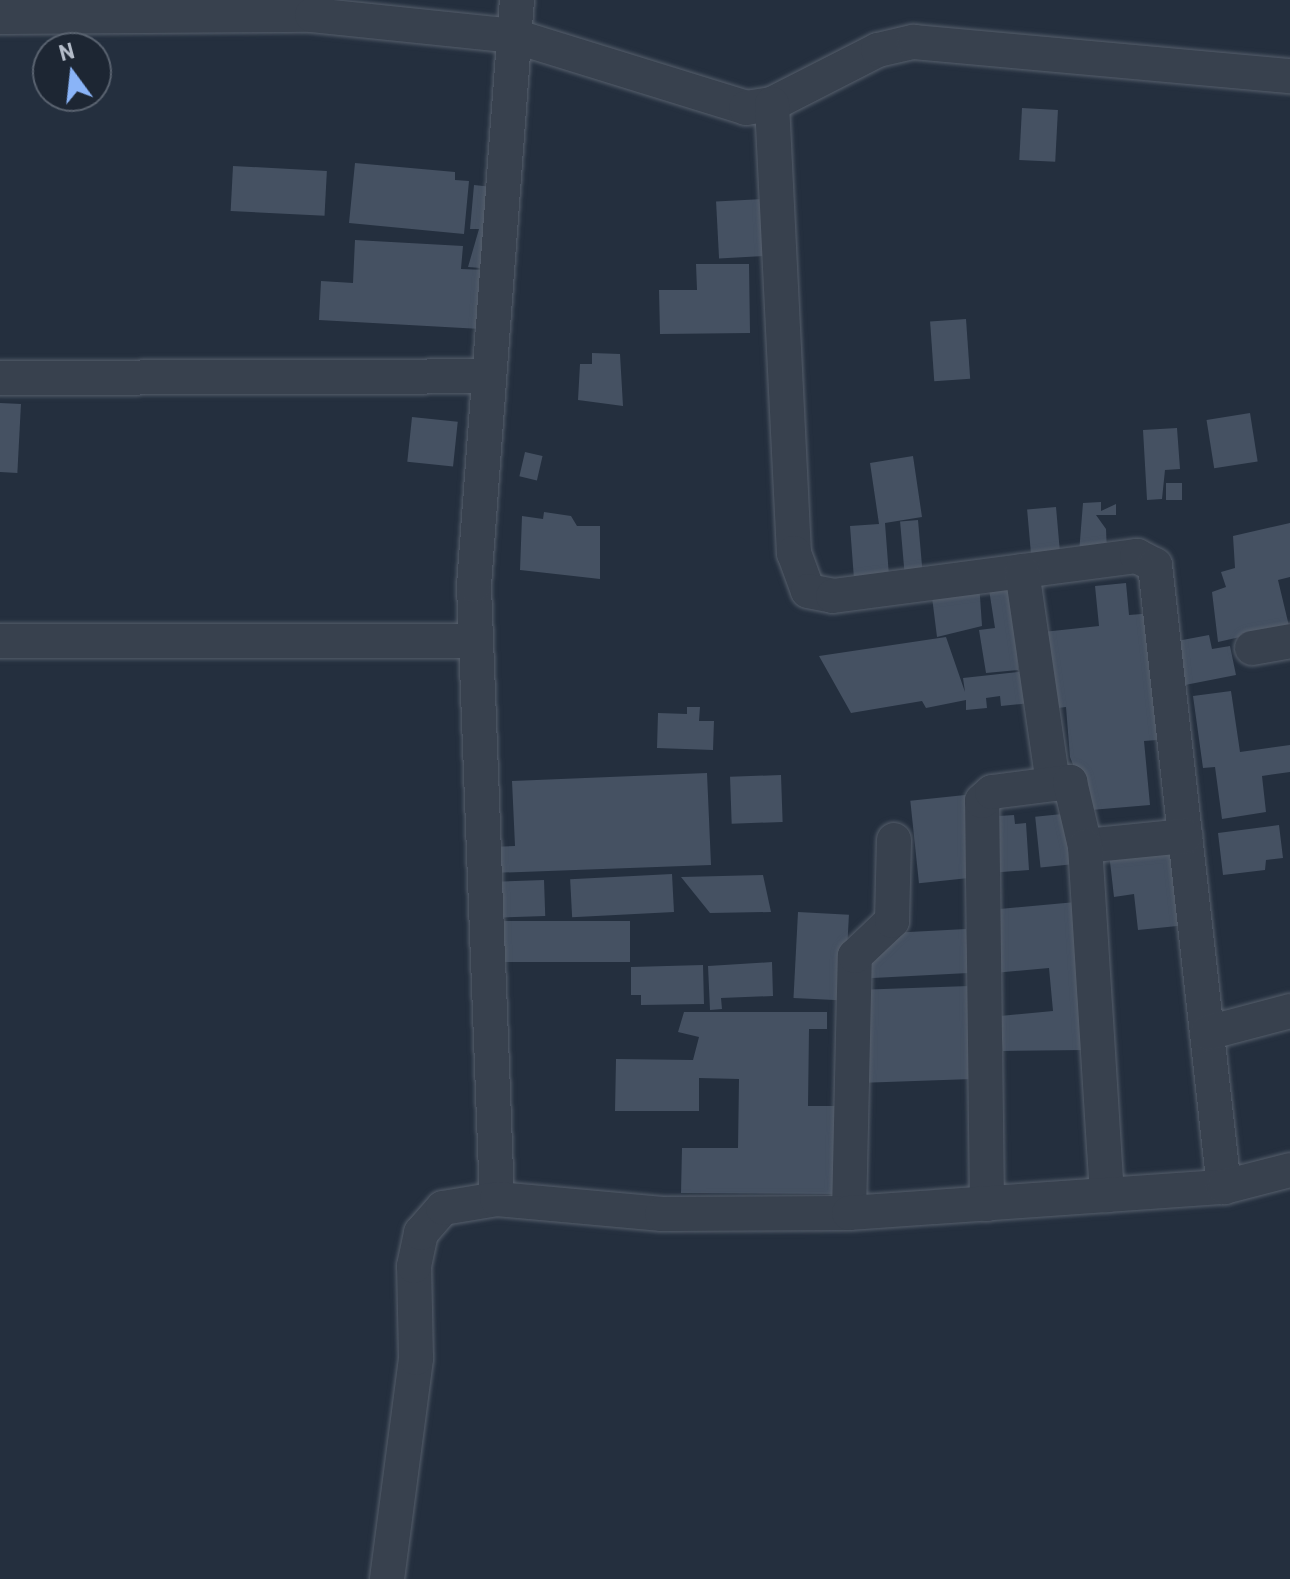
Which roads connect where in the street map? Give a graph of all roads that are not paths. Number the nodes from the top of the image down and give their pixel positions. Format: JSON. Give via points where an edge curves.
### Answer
{"nodes":[{"id":1,"x":517,"y":0,"type":"edge"},
{"id":2,"x":0,"y":17,"type":"edge"},
{"id":3,"x":514,"y":36,"type":"junction"},
{"id":4,"x":1290,"y":76,"type":"edge"},
{"id":5,"x":772,"y":104,"type":"junction"},
{"id":6,"x":488,"y":376,"type":"junction"},
{"id":7,"x":0,"y":378,"type":"edge"},
{"id":8,"x":1022,"y":571,"type":"junction"},
{"id":9,"x":0,"y":641,"type":"edge"},
{"id":10,"x":473,"y":641,"type":"junction"},
{"id":11,"x":1290,"y":641,"type":"edge"},
{"id":12,"x":1252,"y":648,"type":"dead end"},
{"id":13,"x":1053,"y":784,"type":"junction"},
{"id":14,"x":1186,"y":836,"type":"junction"},
{"id":15,"x":894,"y":840,"type":"dead end"},
{"id":16,"x":1085,"y":846,"type":"junction"},
{"id":17,"x":1290,"y":1011,"type":"edge"},
{"id":18,"x":1207,"y":1033,"type":"junction"},
{"id":19,"x":1290,"y":1170,"type":"edge"},
{"id":20,"x":1224,"y":1187,"type":"junction"},
{"id":21,"x":1107,"y":1195,"type":"junction"},
{"id":22,"x":497,"y":1199,"type":"junction"},
{"id":23,"x":987,"y":1204,"type":"junction"},
{"id":24,"x":849,"y":1213,"type":"junction"},
{"id":25,"x":387,"y":1579,"type":"edge"}],
"edges":[{"from":1,"to":3,"type":"street"},
{"from":2,"to":3,"type":"street","via":[[312,15]]},
{"from":3,"to":5,"type":"street","via":[[719,105]]},
{"from":3,"to":6,"type":"street"},
{"from":4,"to":5,"type":"street","via":[[914,42],[878,50]]},
{"from":5,"to":8,"type":"street","via":[[798,578],[808,591],[833,596]]},
{"from":6,"to":7,"type":"street"},
{"from":6,"to":10,"type":"street"},
{"from":8,"to":13,"type":"street"},
{"from":8,"to":14,"type":"street","via":[[1137,556],[1155,565]]},
{"from":9,"to":10,"type":"street"},
{"from":10,"to":22,"type":"street"},
{"from":11,"to":12,"type":"street"},
{"from":13,"to":16,"type":"street","via":[[1074,786]]},
{"from":13,"to":23,"type":"street","via":[[992,792],[980,809]]},
{"from":14,"to":16,"type":"street"},
{"from":14,"to":18,"type":"street"},
{"from":15,"to":24,"type":"street","via":[[892,921],[855,956]]},
{"from":16,"to":21,"type":"street"},
{"from":17,"to":18,"type":"street"},
{"from":18,"to":20,"type":"street"},
{"from":19,"to":20,"type":"street"},
{"from":20,"to":21,"type":"street"},
{"from":21,"to":23,"type":"street"},
{"from":22,"to":24,"type":"street","via":[[662,1214]]},
{"from":22,"to":25,"type":"street","via":[[443,1208],[421,1233],[414,1266],[416,1358]]},
{"from":23,"to":24,"type":"street"}]}
